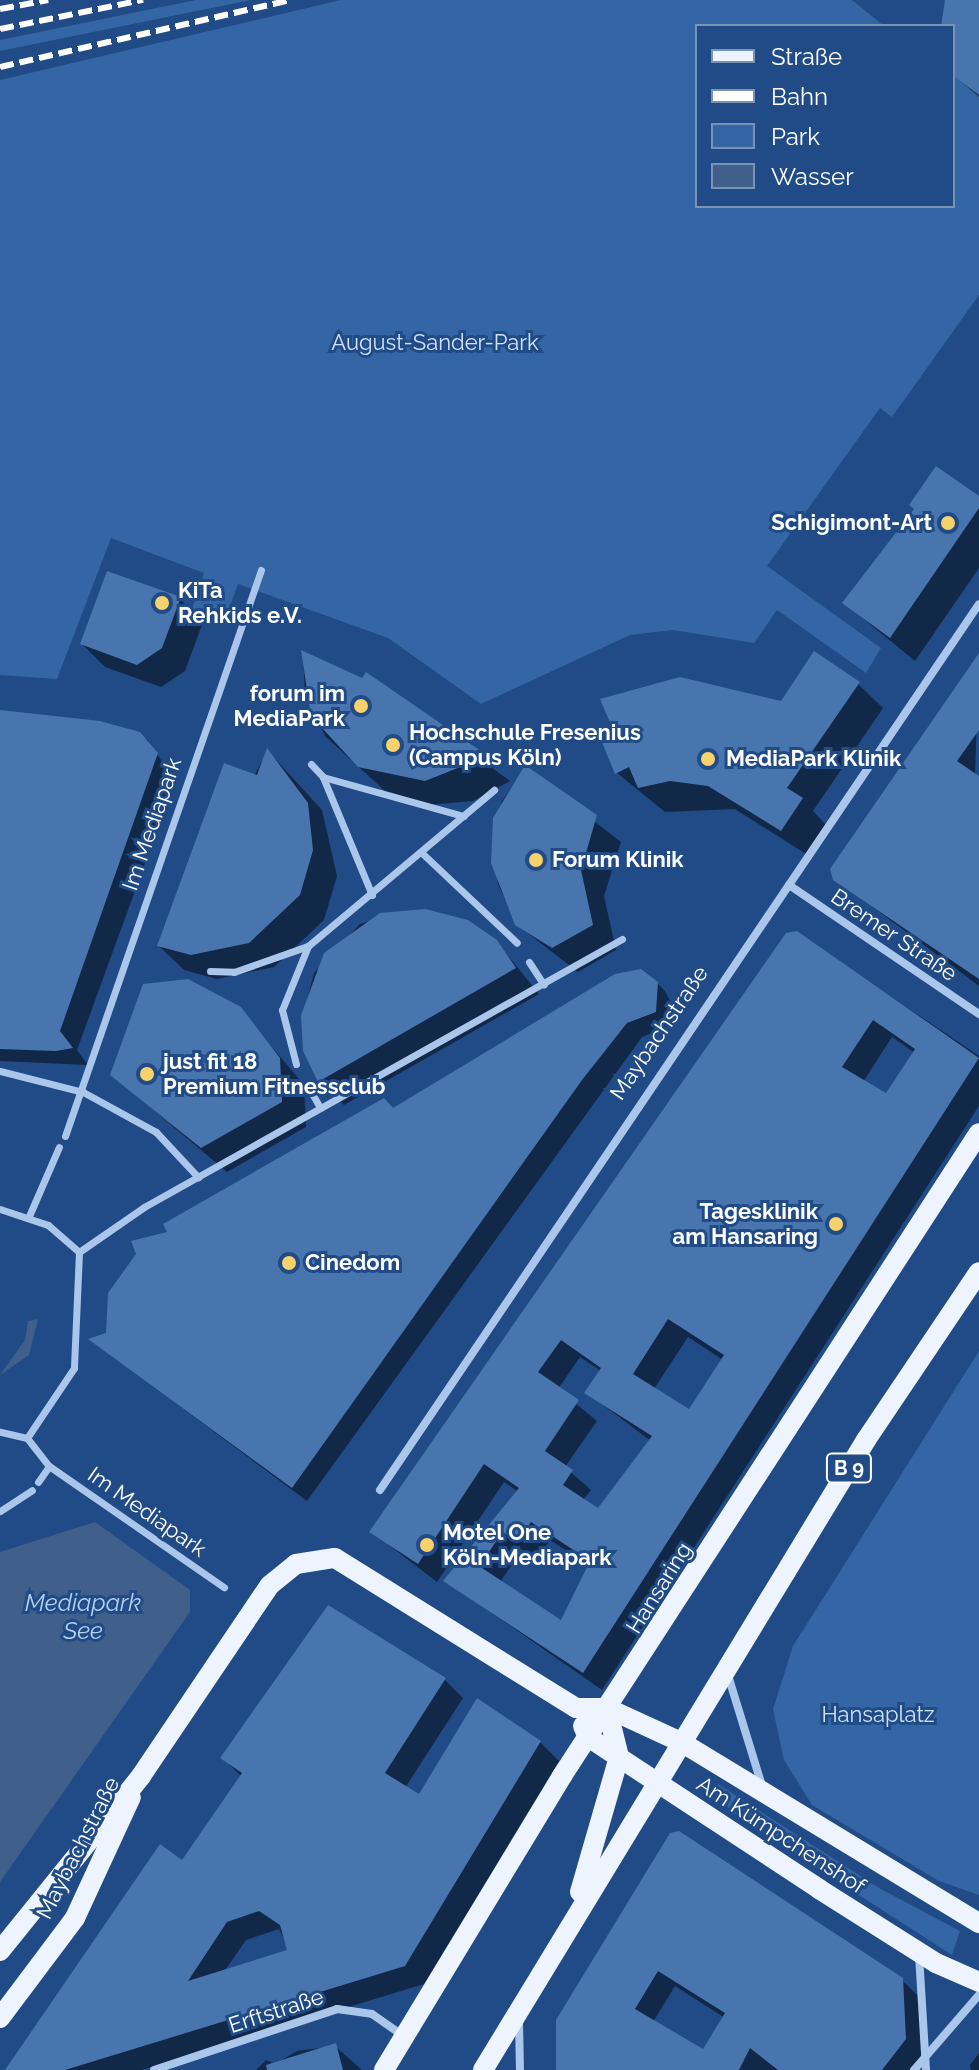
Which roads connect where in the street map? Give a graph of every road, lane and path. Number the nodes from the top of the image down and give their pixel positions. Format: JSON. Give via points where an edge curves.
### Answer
{"nodes":[{"id":1,"x":261,"y":570,"type":"dead end"},
{"id":2,"x":979,"y":604,"type":"edge"},
{"id":3,"x":311,"y":764,"type":"dead end"},
{"id":4,"x":323,"y":777,"type":"junction"},
{"id":5,"x":494,"y":790,"type":"dead end"},
{"id":6,"x":464,"y":816,"type":"junction"},
{"id":7,"x":423,"y":854,"type":"junction"},
{"id":8,"x":789,"y":885,"type":"junction"},
{"id":9,"x":372,"y":895,"type":"junction"},
{"id":10,"x":622,"y":939,"type":"dead end"},
{"id":11,"x":517,"y":943,"type":"dead end"},
{"id":12,"x":308,"y":946,"type":"junction"},
{"id":13,"x":529,"y":962,"type":"dead end"},
{"id":14,"x":210,"y":971,"type":"dead end"},
{"id":15,"x":544,"y":985,"type":"junction"},
{"id":16,"x":979,"y":1014,"type":"edge"},
{"id":17,"x":296,"y":1064,"type":"dead end"},
{"id":18,"x":0,"y":1071,"type":"edge"},
{"id":19,"x":308,"y":1086,"type":"dead end"},
{"id":20,"x":83,"y":1092,"type":"junction"},
{"id":21,"x":320,"y":1108,"type":"junction"},
{"id":22,"x":979,"y":1133,"type":"edge"},
{"id":23,"x":65,"y":1136,"type":"dead end"},
{"id":24,"x":59,"y":1147,"type":"dead end"},
{"id":25,"x":198,"y":1177,"type":"junction"},
{"id":26,"x":0,"y":1209,"type":"edge"},
{"id":27,"x":29,"y":1216,"type":"junction"},
{"id":28,"x":79,"y":1252,"type":"junction"},
{"id":29,"x":979,"y":1272,"type":"edge"},
{"id":30,"x":0,"y":1432,"type":"edge"},
{"id":31,"x":27,"y":1438,"type":"junction"},
{"id":32,"x":49,"y":1466,"type":"junction"},
{"id":33,"x":38,"y":1482,"type":"dead end"},
{"id":34,"x":32,"y":1490,"type":"dead end"},
{"id":35,"x":380,"y":1490,"type":"dead end"},
{"id":36,"x":0,"y":1511,"type":"edge"},
{"id":37,"x":224,"y":1587,"type":"dead end"},
{"id":38,"x":725,"y":1669,"type":"junction"},
{"id":39,"x":576,"y":1708,"type":"junction"},
{"id":40,"x":613,"y":1711,"type":"junction"},
{"id":41,"x":588,"y":1737,"type":"junction"},
{"id":42,"x":681,"y":1742,"type":"junction"},
{"id":43,"x":619,"y":1757,"type":"junction"},
{"id":44,"x":141,"y":1776,"type":"junction"},
{"id":45,"x":658,"y":1782,"type":"junction"},
{"id":46,"x":763,"y":1790,"type":"junction"},
{"id":47,"x":979,"y":1923,"type":"edge"},
{"id":48,"x":564,"y":1933,"type":"junction"},
{"id":49,"x":0,"y":1951,"type":"edge"},
{"id":50,"x":918,"y":1952,"type":"junction"},
{"id":51,"x":979,"y":1982,"type":"edge"},
{"id":52,"x":979,"y":1995,"type":"edge"},
{"id":53,"x":519,"y":2009,"type":"junction"},
{"id":54,"x":0,"y":2018,"type":"edge"},
{"id":55,"x":404,"y":2036,"type":"junction"},
{"id":56,"x":926,"y":2054,"type":"junction"},
{"id":57,"x":154,"y":2070,"type":"edge"},
{"id":58,"x":384,"y":2070,"type":"edge"},
{"id":59,"x":483,"y":2070,"type":"edge"},
{"id":60,"x":520,"y":2070,"type":"edge"},
{"id":61,"x":914,"y":2070,"type":"edge"},
{"id":62,"x":926,"y":2070,"type":"edge"}],
"edges":[{"from":1,"to":20,"type":"street","name":"Im Mediapark"},
{"from":2,"to":8,"type":"street","name":"Maybachstraße"},
{"from":3,"to":4,"type":"street"},
{"from":4,"to":6,"type":"street"},
{"from":4,"to":9,"type":"street"},
{"from":5,"to":6,"type":"street"},
{"from":6,"to":7,"type":"street"},
{"from":7,"to":9,"type":"street"},
{"from":7,"to":11,"type":"street"},
{"from":8,"to":16,"type":"street","name":"Bremer Straße"},
{"from":8,"to":35,"type":"street","name":"Maybachstraße"},
{"from":9,"to":12,"type":"street"},
{"from":10,"to":15,"type":"street"},
{"from":12,"to":14,"type":"street","via":[[234,972]]},
{"from":12,"to":17,"type":"street","via":[[282,1010],[284,1040]]},
{"from":13,"to":15,"type":"street"},
{"from":15,"to":21,"type":"street"},
{"from":18,"to":20,"type":"street"},
{"from":19,"to":21,"type":"street"},
{"from":20,"to":23,"type":"street","name":"Im Mediapark"},
{"from":20,"to":25,"type":"street","via":[[156,1132]]},
{"from":21,"to":25,"type":"street"},
{"from":22,"to":40,"type":"main road","name":"Hansaring","via":[[621,1689]]},
{"from":24,"to":27,"type":"street"},
{"from":25,"to":28,"type":"street"},
{"from":26,"to":27,"type":"street"},
{"from":27,"to":28,"type":"street"},
{"from":28,"to":31,"type":"street","via":[[74,1368]]},
{"from":29,"to":38,"type":"main road","number":"B 9"},
{"from":30,"to":31,"type":"street"},
{"from":31,"to":32,"type":"street","name":"Im Mediapark"},
{"from":32,"to":33,"type":"street"},
{"from":32,"to":37,"type":"street","name":"Im Mediapark"},
{"from":34,"to":36,"type":"street"},
{"from":38,"to":42,"type":"main road","number":"B 9"},
{"from":38,"to":46,"type":"street"},
{"from":39,"to":40,"type":"main road","name":"Am Kümpchenshof"},
{"from":39,"to":41,"type":"main road"},
{"from":39,"to":44,"type":"main road","name":"Maybachstraße","via":[[357,1568],[335,1558],[296,1564],[257,1602]]},
{"from":40,"to":41,"type":"main road"},
{"from":40,"to":42,"type":"main road","name":"Am Kümpchenshof"},
{"from":40,"to":43,"type":"main road","number":"B 9"},
{"from":40,"to":45,"type":"main road"},
{"from":41,"to":43,"type":"main road","name":"Am Kümpchenshof"},
{"from":41,"to":55,"type":"main road"},
{"from":42,"to":45,"type":"main road","number":"B 9"},
{"from":42,"to":46,"type":"main road","name":"Am Kümpchenshof"},
{"from":43,"to":45,"type":"main road","name":"Am Kümpchenshof"},
{"from":43,"to":48,"type":"main road","number":"B 9","via":[[604,1824]]},
{"from":44,"to":49,"type":"main road","name":"Maybachstraße"},
{"from":44,"to":54,"type":"main road","name":"Maybachstraße","via":[[75,1918]]},
{"from":45,"to":48,"type":"main road","number":"B 9"},
{"from":45,"to":50,"type":"main road","name":"Am Kümpchenshof"},
{"from":46,"to":47,"type":"main road","name":"Am Kümpchenshof"},
{"from":48,"to":53,"type":"main road","number":"B 9"},
{"from":50,"to":51,"type":"main road","name":"Am Kümpchenshof"},
{"from":50,"to":56,"type":"street"},
{"from":52,"to":56,"type":"street"},
{"from":53,"to":59,"type":"main road","number":"B 9"},
{"from":53,"to":60,"type":"street"},
{"from":55,"to":57,"type":"street","name":"Erftstraße","via":[[372,2014],[337,2009]]},
{"from":55,"to":58,"type":"main road"},
{"from":56,"to":61,"type":"street"},
{"from":56,"to":62,"type":"street"}]}
